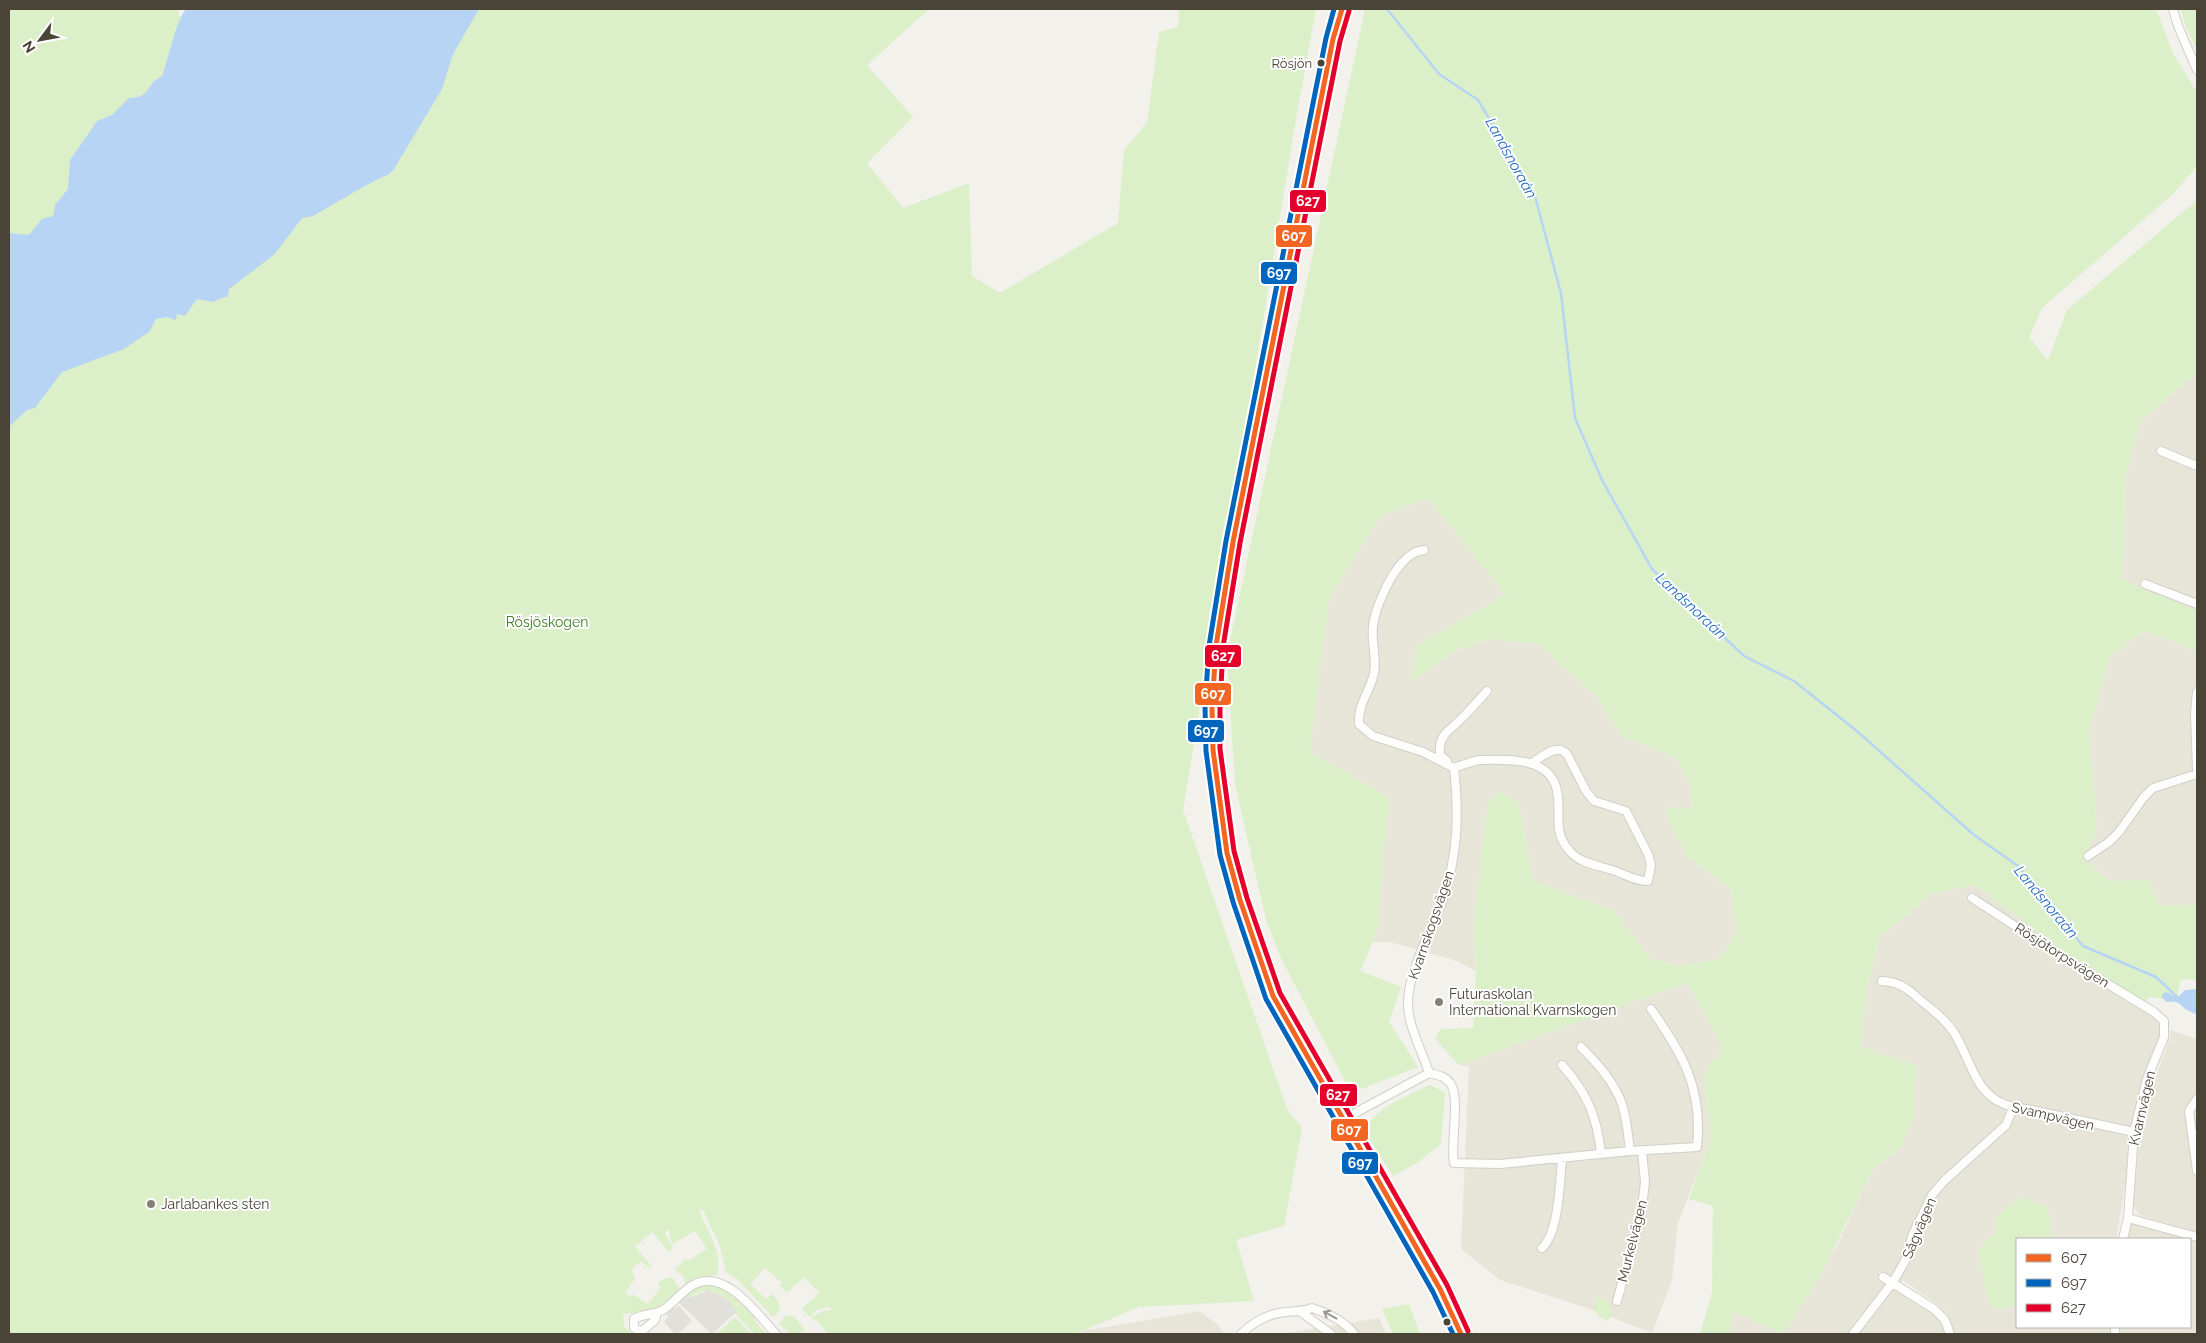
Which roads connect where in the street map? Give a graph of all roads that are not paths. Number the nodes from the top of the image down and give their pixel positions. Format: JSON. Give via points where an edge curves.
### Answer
{"nodes":[{"id":1,"x":1342,"y":9,"type":"edge"},
{"id":2,"x":2173,"y":9,"type":"edge"},
{"id":3,"x":2197,"y":70,"type":"edge"},
{"id":4,"x":2161,"y":451,"type":"dead end"},
{"id":5,"x":2197,"y":466,"type":"edge"},
{"id":6,"x":1424,"y":550,"type":"dead end"},
{"id":7,"x":2145,"y":584,"type":"dead end"},
{"id":8,"x":2197,"y":604,"type":"edge"},
{"id":9,"x":1487,"y":691,"type":"dead end"},
{"id":10,"x":2197,"y":692,"type":"edge"},
{"id":11,"x":1532,"y":763,"type":"junction"},
{"id":12,"x":1454,"y":768,"type":"junction"},
{"id":13,"x":2197,"y":770,"type":"edge"},
{"id":14,"x":2197,"y":774,"type":"edge"},
{"id":15,"x":2088,"y":856,"type":"dead end"},
{"id":16,"x":1972,"y":898,"type":"dead end"},
{"id":17,"x":1882,"y":981,"type":"dead end"},
{"id":18,"x":1651,"y":1009,"type":"dead end"},
{"id":19,"x":2154,"y":1012,"type":"joint"},
{"id":20,"x":1581,"y":1047,"type":"dead end"},
{"id":21,"x":1562,"y":1065,"type":"dead end"},
{"id":22,"x":1429,"y":1073,"type":"junction"},
{"id":23,"x":2197,"y":1099,"type":"edge"},
{"id":24,"x":2012,"y":1108,"type":"junction"},
{"id":25,"x":1344,"y":1120,"type":"junction"},
{"id":26,"x":2134,"y":1132,"type":"junction"},
{"id":27,"x":1630,"y":1151,"type":"junction"},
{"id":28,"x":1642,"y":1151,"type":"junction"},
{"id":29,"x":1601,"y":1154,"type":"junction"},
{"id":30,"x":1562,"y":1158,"type":"junction"},
{"id":31,"x":2196,"y":1171,"type":"edge"},
{"id":32,"x":2128,"y":1218,"type":"junction"},
{"id":33,"x":2197,"y":1237,"type":"edge"},
{"id":34,"x":2123,"y":1238,"type":"edge"},
{"id":35,"x":1542,"y":1248,"type":"dead end"},
{"id":36,"x":1884,"y":1277,"type":"dead end"},
{"id":37,"x":1893,"y":1282,"type":"junction"},
{"id":38,"x":1617,"y":1301,"type":"dead end"},
{"id":39,"x":657,"y":1312,"type":"dead end"},
{"id":40,"x":1301,"y":1312,"type":"junction"},
{"id":41,"x":776,"y":1334,"type":"edge"},
{"id":42,"x":1241,"y":1334,"type":"edge"},
{"id":43,"x":1330,"y":1334,"type":"edge"},
{"id":44,"x":1354,"y":1334,"type":"edge"},
{"id":45,"x":1461,"y":1334,"type":"edge"},
{"id":46,"x":1853,"y":1334,"type":"edge"},
{"id":47,"x":1950,"y":1334,"type":"edge"}],
"edges":[{"from":1,"to":25,"type":"main road","via":[[1333,39],[1233,542],[1216,646],[1212,707],[1213,750],[1221,815],[1227,853],[1243,909],[1273,996]]},
{"from":2,"to":3,"type":"street"},
{"from":4,"to":5,"type":"street"},
{"from":6,"to":12,"type":"street","via":[[1416,551],[1402,563],[1378,608],[1372,640],[1375,672],[1358,710],[1359,724],[1373,736],[1424,752]]},
{"from":7,"to":8,"type":"street"},
{"from":9,"to":12,"type":"street","via":[[1461,720],[1450,727],[1439,744],[1440,755]]},
{"from":10,"to":13,"type":"street"},
{"from":11,"to":11,"type":"street","via":[[1547,770],[1554,781],[1558,830],[1569,851],[1594,866],[1648,881],[1651,865],[1648,854],[1626,810],[1594,801],[1563,750],[1547,753]]},
{"from":11,"to":12,"type":"street","via":[[1478,760]]},
{"from":12,"to":22,"type":"street","name":"Kvarnskogsvägen","via":[[1456,854],[1443,898],[1411,979],[1408,1001],[1410,1018]]},
{"from":14,"to":15,"type":"street","via":[[2153,788],[2119,832]]},
{"from":16,"to":19,"type":"street","name":"Rösjötorpsvägen"},
{"from":17,"to":24,"type":"street","name":"Svampvägen","via":[[1905,986],[1946,1022],[1981,1087],[1994,1100]]},
{"from":18,"to":28,"type":"street","via":[[1676,1045],[1688,1072],[1700,1122],[1697,1147]]},
{"from":19,"to":26,"type":"street","name":"Kvarnvägen","via":[[2164,1021],[2164,1037],[2147,1079]]},
{"from":20,"to":27,"type":"street","via":[[1602,1069],[1622,1105]]},
{"from":21,"to":29,"type":"street","via":[[1590,1105],[1596,1119]]},
{"from":22,"to":25,"type":"street"},
{"from":22,"to":30,"type":"street","via":[[1441,1075],[1451,1083],[1456,1102],[1454,1163],[1500,1164]]},
{"from":23,"to":31,"type":"street","via":[[2189,1112]]},
{"from":24,"to":26,"type":"street","name":"Svampvägen"},
{"from":24,"to":37,"type":"street","name":"Sågvägen","via":[[2006,1125],[1932,1195]]},
{"from":25,"to":45,"type":"main road","via":[[1440,1288]]},
{"from":26,"to":32,"type":"street","name":"Kvarnvägen"},
{"from":27,"to":28,"type":"street"},
{"from":27,"to":29,"type":"street"},
{"from":28,"to":38,"type":"street","name":"Murkelvägen","via":[[1645,1182],[1640,1216]]},
{"from":29,"to":30,"type":"street"},
{"from":30,"to":35,"type":"street","via":[[1559,1196],[1551,1233]]},
{"from":32,"to":33,"type":"street"},
{"from":32,"to":34,"type":"street","name":"Kvarnvägen"},
{"from":36,"to":37,"type":"street"},
{"from":37,"to":46,"type":"street","name":"Sågvägen"},
{"from":37,"to":47,"type":"street","via":[[1934,1309],[1945,1320]]},
{"from":39,"to":41,"type":"street","via":[[694,1284],[714,1280],[734,1290]]},
{"from":40,"to":42,"type":"street","via":[[1265,1316]]},
{"from":40,"to":43,"type":"street"},
{"from":44,"to":40,"type":"street","one_way":true,"via":[[1325,1312],[1312,1308]]}]}
